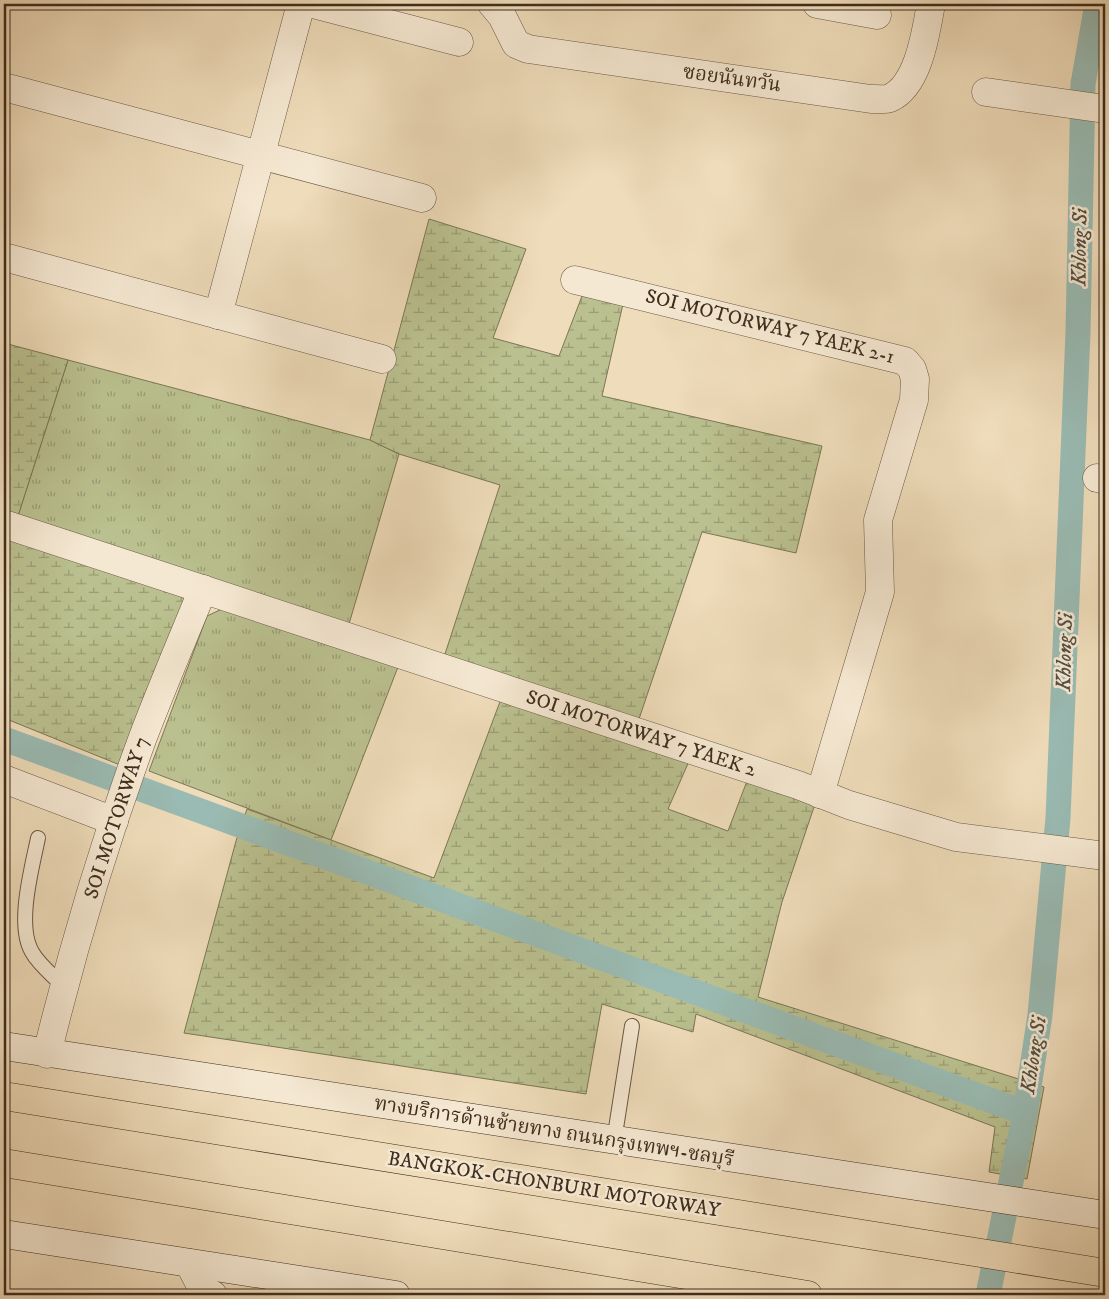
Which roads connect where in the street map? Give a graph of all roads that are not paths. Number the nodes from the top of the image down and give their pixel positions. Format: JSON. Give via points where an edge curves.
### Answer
{"nodes":[{"id":1,"x":301,"y":4,"type":"edge"},
{"id":2,"x":313,"y":4,"type":"edge"},
{"id":3,"x":492,"y":4,"type":"edge"},
{"id":4,"x":817,"y":4,"type":"edge"},
{"id":5,"x":931,"y":4,"type":"edge"},
{"id":6,"x":877,"y":15,"type":"dead end"},
{"id":7,"x":459,"y":42,"type":"dead end"},
{"id":8,"x":4,"y":87,"type":"edge"},
{"id":9,"x":986,"y":92,"type":"dead end"},
{"id":10,"x":1101,"y":108,"type":"edge"},
{"id":11,"x":260,"y":155,"type":"junction"},
{"id":12,"x":422,"y":198,"type":"dead end"},
{"id":13,"x":4,"y":257,"type":"edge"},
{"id":14,"x":575,"y":280,"type":"dead end"},
{"id":15,"x":218,"y":315,"type":"junction"},
{"id":16,"x":382,"y":359,"type":"dead end"},
{"id":17,"x":4,"y":524,"type":"edge"},
{"id":18,"x":203,"y":589,"type":"junction"},
{"id":19,"x":4,"y":779,"type":"edge"},
{"id":20,"x":820,"y":794,"type":"junction"},
{"id":21,"x":116,"y":816,"type":"junction"},
{"id":22,"x":38,"y":838,"type":"dead end"},
{"id":23,"x":1095,"y":854,"type":"edge"},
{"id":24,"x":64,"y":986,"type":"junction"},
{"id":25,"x":632,"y":1026,"type":"dead end"},
{"id":26,"x":4,"y":1046,"type":"edge"},
{"id":27,"x":47,"y":1054,"type":"junction"},
{"id":28,"x":4,"y":1096,"type":"edge"},
{"id":29,"x":614,"y":1142,"type":"junction"},
{"id":30,"x":4,"y":1162,"type":"edge"},
{"id":31,"x":1105,"y":1215,"type":"edge"},
{"id":32,"x":4,"y":1234,"type":"edge"},
{"id":33,"x":189,"y":1262,"type":"junction"},
{"id":34,"x":1105,"y":1273,"type":"edge"},
{"id":35,"x":213,"y":1295,"type":"edge"},
{"id":36,"x":396,"y":1295,"type":"edge"},
{"id":37,"x":808,"y":1295,"type":"edge"}],
"edges":[{"from":1,"to":11,"type":"street"},
{"from":2,"to":7,"type":"street"},
{"from":3,"to":5,"type":"street","name":"ซอยนันทวัน","via":[[516,44],[528,48],[871,99],[890,98],[907,83],[922,53]]},
{"from":4,"to":6,"type":"street"},
{"from":8,"to":11,"type":"street"},
{"from":9,"to":10,"type":"street"},
{"from":11,"to":12,"type":"street"},
{"from":11,"to":15,"type":"street"},
{"from":13,"to":15,"type":"street"},
{"from":14,"to":20,"type":"street","name":"SOI MOTORWAY 7 YAEK 2-1","via":[[905,360],[912,369],[916,379],[914,400],[878,520],[880,592]]},
{"from":15,"to":16,"type":"street"},
{"from":17,"to":18,"type":"street","name":"SOI MOTORWAY 7 YAEK 2"},
{"from":18,"to":20,"type":"street","name":"SOI MOTORWAY 7 YAEK 2"},
{"from":18,"to":21,"type":"street","name":"SOI MOTORWAY 7"},
{"from":19,"to":21,"type":"street"},
{"from":20,"to":23,"type":"street","name":"SOI MOTORWAY 7 YAEK 2","via":[[956,837]]},
{"from":21,"to":24,"type":"street","name":"SOI MOTORWAY 7"},
{"from":22,"to":24,"type":"lane","via":[[26,892],[26,934],[32,952]]},
{"from":24,"to":27,"type":"street","name":"SOI MOTORWAY 7"},
{"from":25,"to":29,"type":"lane"},
{"from":26,"to":27,"type":"street","name":"ทางบริการด้านซ้ายทาง ถนนกรุงเทพฯ-ชลบุรี"},
{"from":27,"to":29,"type":"street","name":"ทางบริการด้านซ้ายทาง ถนนกรุงเทพฯ-ชลบุรี"},
{"from":28,"to":34,"type":"highway","name":"BANGKOK-CHONBURI MOTORWAY"},
{"from":29,"to":31,"type":"street","name":"ทางบริการด้านซ้ายทาง ถนนกรุงเทพฯ-ชลบุรี"},
{"from":30,"to":37,"type":"highway"},
{"from":32,"to":33,"type":"street"},
{"from":33,"to":35,"type":"street","via":[[202,1288]]},
{"from":33,"to":36,"type":"street"}]}
